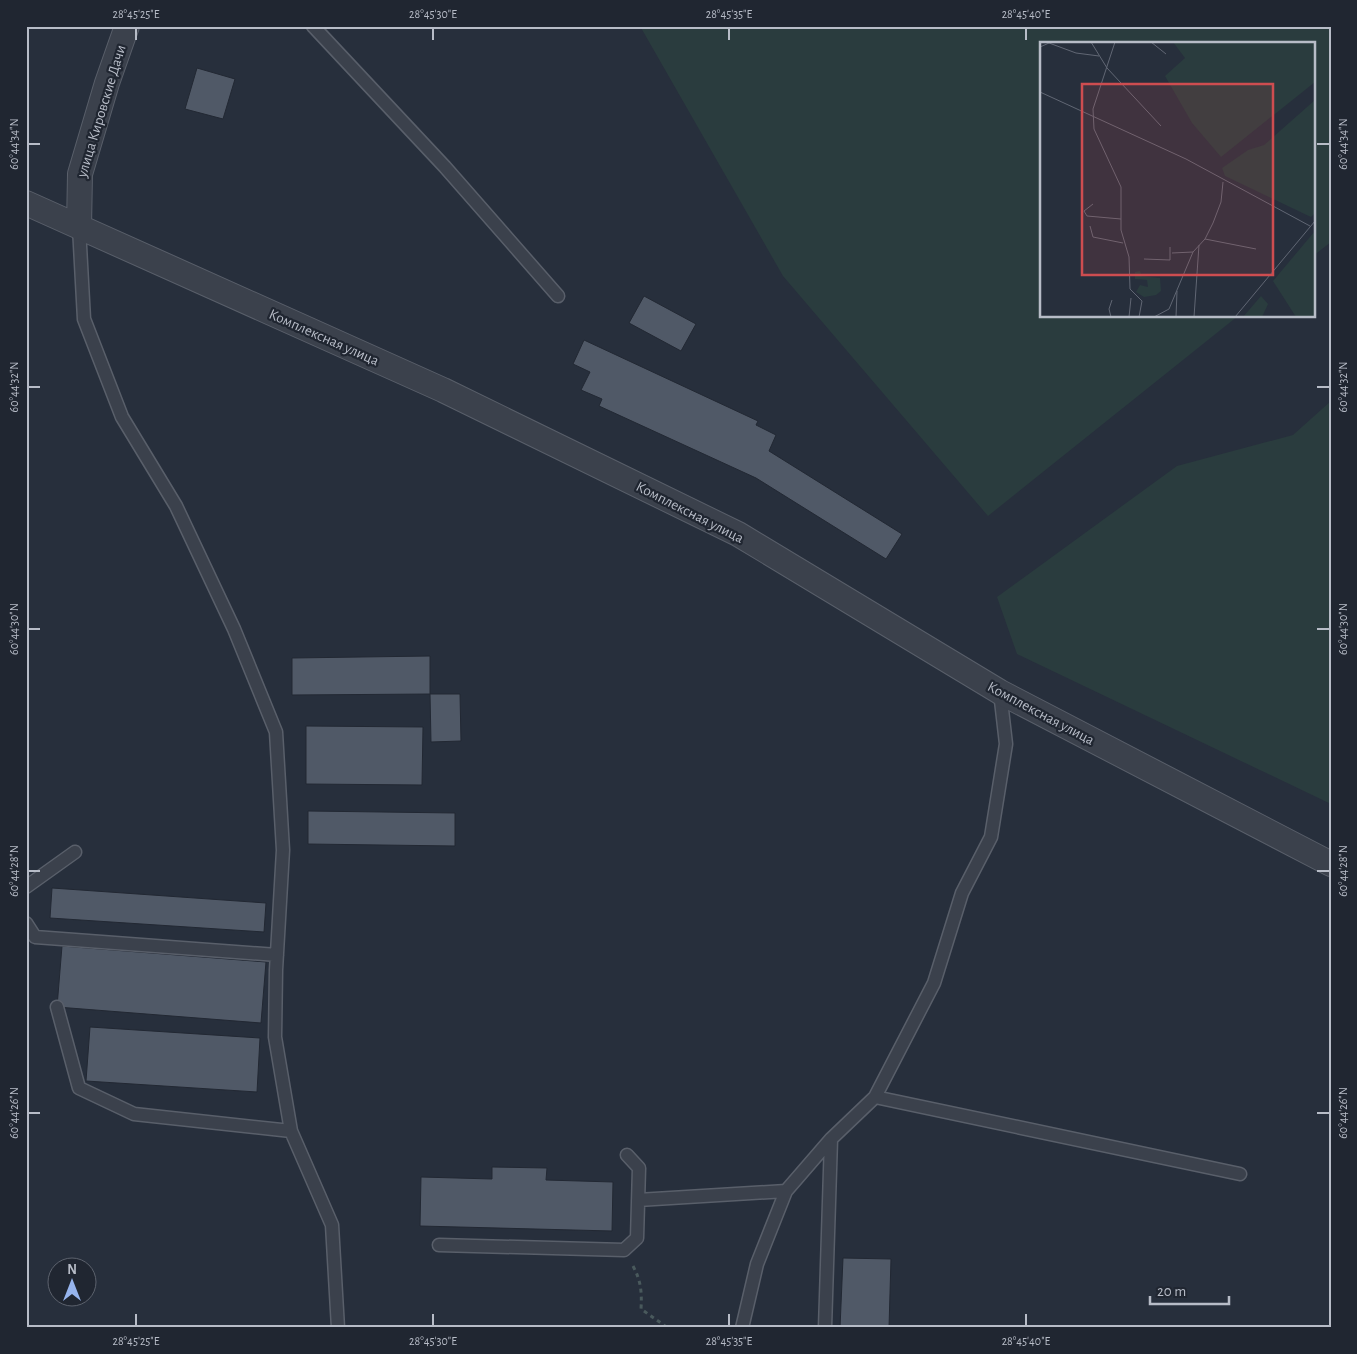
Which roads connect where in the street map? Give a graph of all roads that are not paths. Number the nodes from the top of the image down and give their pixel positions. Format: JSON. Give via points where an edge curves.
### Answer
{"nodes":[{"id":1,"x":127,"y":26,"type":"edge"},
{"id":2,"x":313,"y":26,"type":"edge"},
{"id":3,"x":26,"y":203,"type":"edge"},
{"id":4,"x":79,"y":227,"type":"junction"},
{"id":5,"x":558,"y":296,"type":"dead end"},
{"id":6,"x":1000,"y":692,"type":"junction"},
{"id":7,"x":75,"y":852,"type":"dead end"},
{"id":8,"x":1331,"y":864,"type":"edge"},
{"id":9,"x":26,"y":887,"type":"edge"},
{"id":10,"x":26,"y":923,"type":"edge"},
{"id":11,"x":277,"y":955,"type":"junction"},
{"id":12,"x":57,"y":1007,"type":"dead end"},
{"id":13,"x":875,"y":1097,"type":"junction"},
{"id":14,"x":291,"y":1131,"type":"junction"},
{"id":15,"x":831,"y":1140,"type":"junction"},
{"id":16,"x":626,"y":1155,"type":"dead end"},
{"id":17,"x":1240,"y":1174,"type":"dead end"},
{"id":18,"x":786,"y":1191,"type":"junction"},
{"id":19,"x":638,"y":1200,"type":"junction"},
{"id":20,"x":439,"y":1245,"type":"dead end"},
{"id":21,"x":338,"y":1328,"type":"edge"},
{"id":22,"x":742,"y":1328,"type":"edge"},
{"id":23,"x":825,"y":1328,"type":"edge"}],
"edges":[{"from":1,"to":4,"type":"street","name":"улица Кировские Дачи","via":[[80,174]]},
{"from":2,"to":5,"type":"lane","via":[[445,167]]},
{"from":3,"to":4,"type":"street","name":"Комплексная улица"},
{"from":4,"to":6,"type":"street","name":"Комплексная улица","via":[[443,390],[738,534]]},
{"from":4,"to":11,"type":"lane","via":[[84,320],[118,408],[176,506],[234,629],[276,732],[283,850]]},
{"from":6,"to":8,"type":"street","name":"Комплексная улица"},
{"from":6,"to":13,"type":"lane","via":[[1006,744],[991,837],[962,893],[934,983]]},
{"from":7,"to":9,"type":"lane"},
{"from":10,"to":11,"type":"lane","via":[[35,937]]},
{"from":11,"to":14,"type":"lane","via":[[275,1038]]},
{"from":12,"to":14,"type":"lane","via":[[79,1088],[134,1114]]},
{"from":13,"to":15,"type":"lane"},
{"from":13,"to":17,"type":"lane"},
{"from":14,"to":21,"type":"lane","via":[[332,1225]]},
{"from":15,"to":18,"type":"lane"},
{"from":15,"to":23,"type":"lane"},
{"from":16,"to":19,"type":"lane","via":[[639,1168]]},
{"from":18,"to":19,"type":"lane"},
{"from":18,"to":22,"type":"lane","via":[[756,1264]]},
{"from":19,"to":20,"type":"lane","via":[[637,1238],[624,1250]]}]}
